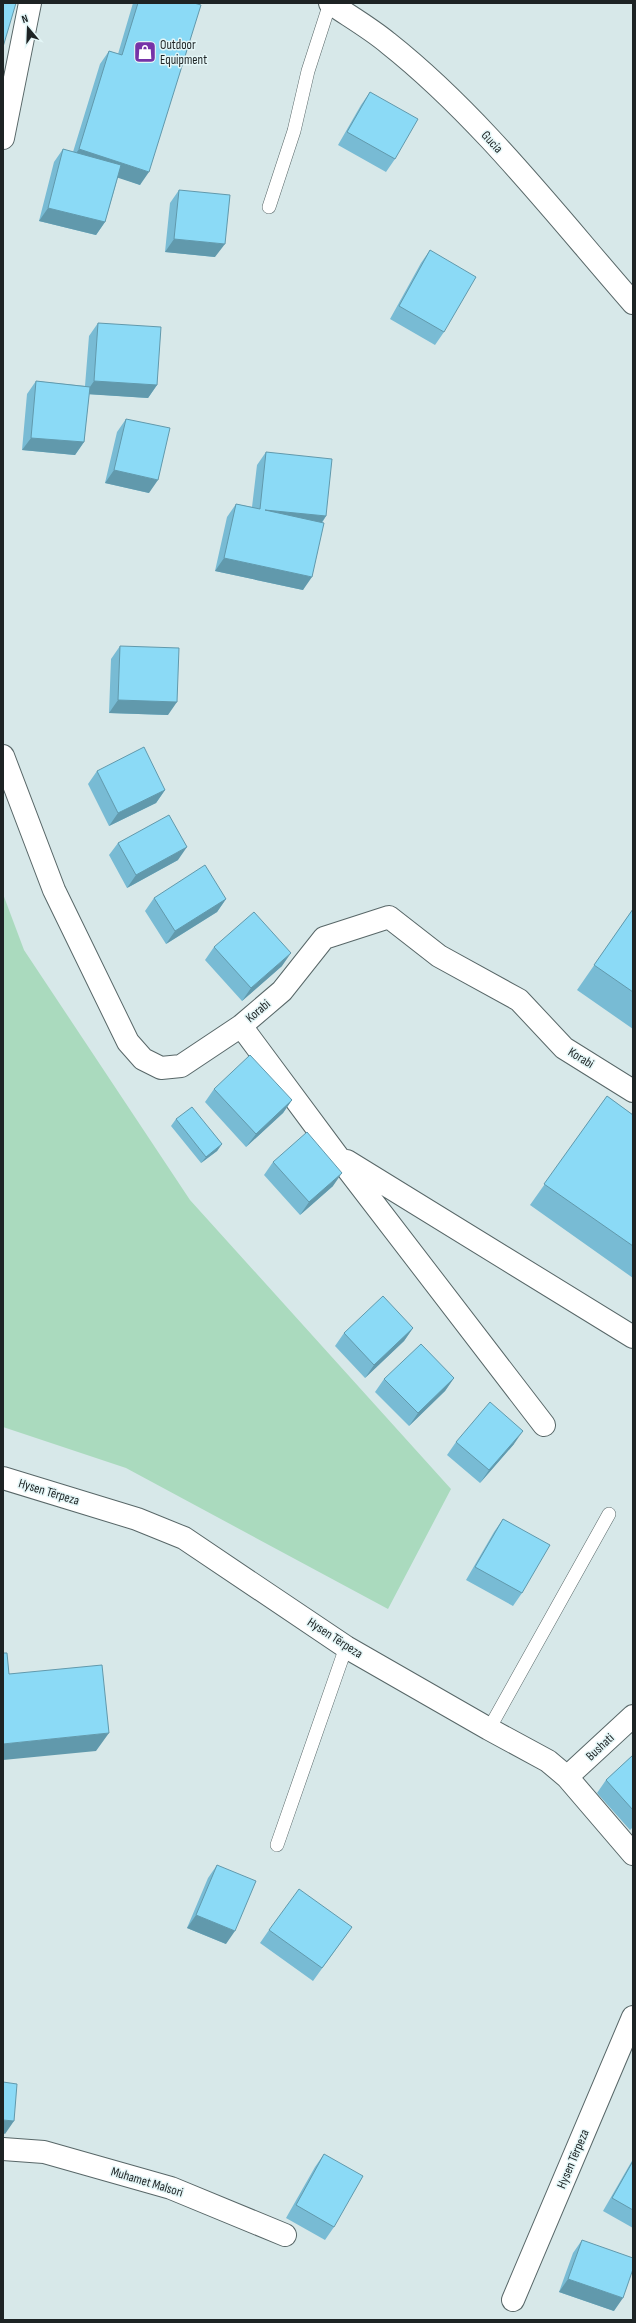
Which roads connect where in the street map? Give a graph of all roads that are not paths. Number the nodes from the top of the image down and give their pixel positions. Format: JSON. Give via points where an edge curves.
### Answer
{"nodes":[{"id":1,"x":30,"y":3,"type":"edge"},
{"id":2,"x":330,"y":3,"type":"edge"},
{"id":3,"x":3,"y":138,"type":"edge"},
{"id":4,"x":269,"y":207,"type":"dead end"},
{"id":5,"x":633,"y":303,"type":"edge"},
{"id":6,"x":3,"y":756,"type":"edge"},
{"id":7,"x":241,"y":1026,"type":"junction"},
{"id":8,"x":633,"y":1091,"type":"edge"},
{"id":9,"x":336,"y":1154,"type":"junction"},
{"id":10,"x":633,"y":1337,"type":"edge"},
{"id":11,"x":544,"y":1425,"type":"dead end"},
{"id":12,"x":3,"y":1478,"type":"edge"},
{"id":13,"x":609,"y":1514,"type":"dead end"},
{"id":14,"x":346,"y":1647,"type":"junction"},
{"id":15,"x":633,"y":1716,"type":"edge"},
{"id":16,"x":489,"y":1729,"type":"junction"},
{"id":17,"x":568,"y":1778,"type":"junction"},
{"id":18,"x":277,"y":1845,"type":"dead end"},
{"id":19,"x":633,"y":1854,"type":"edge"},
{"id":20,"x":633,"y":2017,"type":"edge"},
{"id":21,"x":3,"y":2149,"type":"edge"},
{"id":22,"x":285,"y":2235,"type":"dead end"},
{"id":23,"x":513,"y":2300,"type":"dead end"}],
"edges":[{"from":1,"to":3,"type":"street"},
{"from":2,"to":4,"type":"lane","name":"Gucia","via":[[308,71],[294,131]]},
{"from":2,"to":5,"type":"street","name":"Gucia","via":[[387,42],[438,87],[486,136]]},
{"from":6,"to":7,"type":"street","name":"Korabi","via":[[54,890],[128,1042],[143,1059],[161,1068],[181,1066]]},
{"from":7,"to":8,"type":"street","name":"Korabi","via":[[282,990],[324,938],[389,917],[439,956],[519,1000],[564,1048]]},
{"from":7,"to":9,"type":"street"},
{"from":9,"to":10,"type":"street"},
{"from":9,"to":11,"type":"street"},
{"from":12,"to":14,"type":"street","name":"Hysen Tërpeza","via":[[137,1519],[184,1538]]},
{"from":13,"to":16,"type":"lane"},
{"from":14,"to":16,"type":"street","name":"Hysen Tërpeza"},
{"from":14,"to":18,"type":"lane"},
{"from":15,"to":17,"type":"street","name":"Bushati"},
{"from":16,"to":17,"type":"street","name":"Hysen Tërpeza","via":[[548,1761]]},
{"from":17,"to":19,"type":"street","name":"Hysen Tërpeza"},
{"from":20,"to":23,"type":"street","name":"Hysen Tërpeza"},
{"from":21,"to":22,"type":"street","name":"Muhamet Malsori","via":[[44,2152],[171,2188]]}]}
